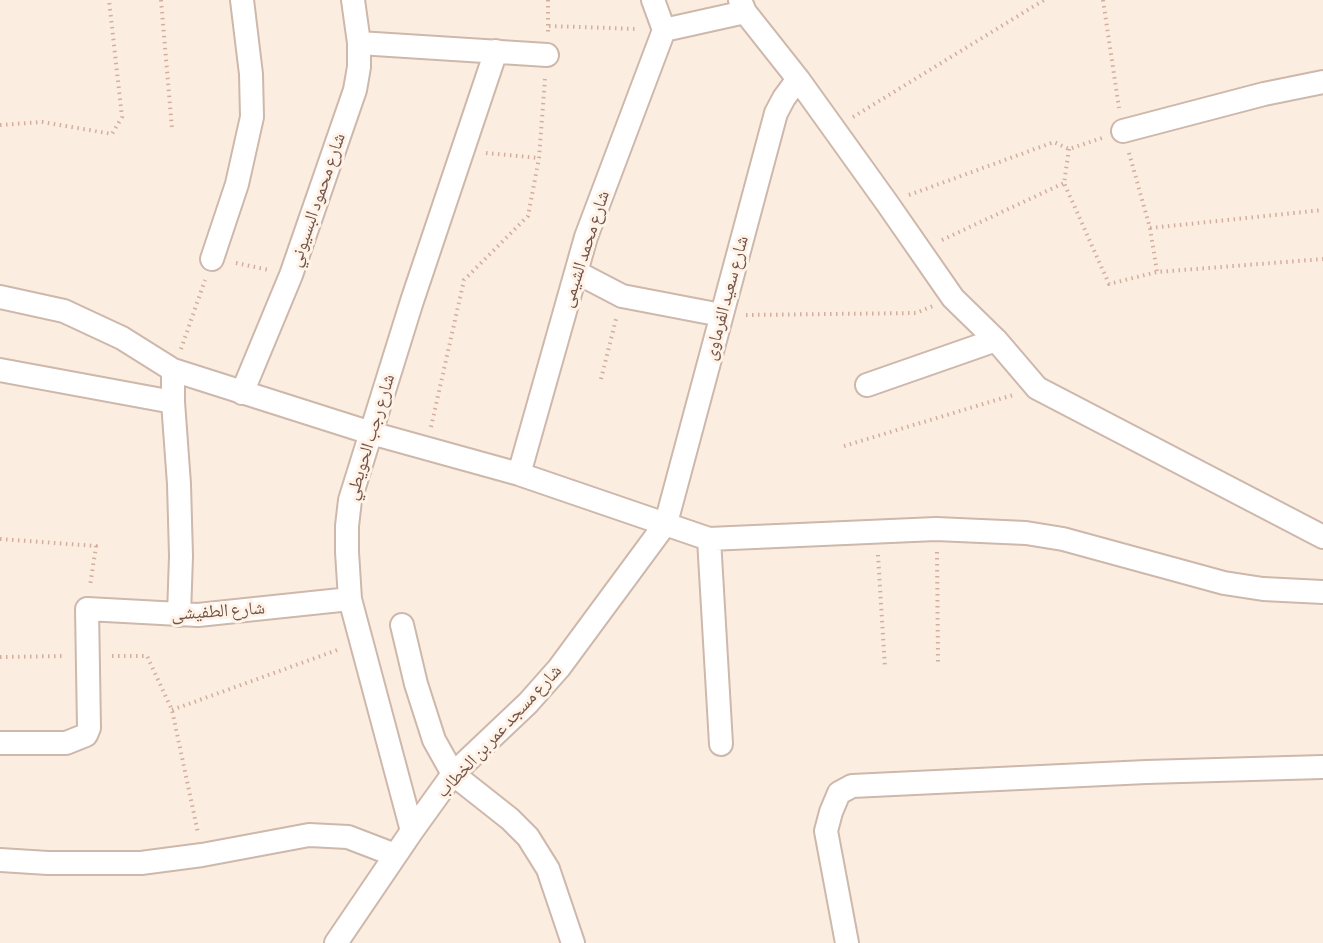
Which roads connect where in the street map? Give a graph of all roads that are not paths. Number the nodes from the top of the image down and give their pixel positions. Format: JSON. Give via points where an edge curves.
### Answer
{"nodes":[{"id":1,"x":243,"y":0,"type":"edge"},
{"id":2,"x":352,"y":0,"type":"edge"},
{"id":3,"x":652,"y":0,"type":"edge"},
{"id":4,"x":742,"y":6,"type":"edge"},
{"id":5,"x":664,"y":30,"type":"junction"},
{"id":6,"x":359,"y":43,"type":"junction"},
{"id":7,"x":496,"y":51,"type":"junction"},
{"id":8,"x":547,"y":55,"type":"road end"},
{"id":9,"x":798,"y":79,"type":"junction"},
{"id":10,"x":1323,"y":82,"type":"edge"},
{"id":11,"x":1123,"y":131,"type":"road end"},
{"id":12,"x":212,"y":259,"type":"road end"},
{"id":13,"x":576,"y":272,"type":"junction"},
{"id":14,"x":0,"y":297,"type":"edge"},
{"id":15,"x":721,"y":315,"type":"junction"},
{"id":16,"x":996,"y":340,"type":"junction"},
{"id":17,"x":0,"y":370,"type":"edge"},
{"id":18,"x":173,"y":370,"type":"junction"},
{"id":19,"x":867,"y":385,"type":"dead end"},
{"id":20,"x":242,"y":393,"type":"junction"},
{"id":21,"x":173,"y":402,"type":"junction"},
{"id":22,"x":371,"y":433,"type":"junction"},
{"id":23,"x":519,"y":474,"type":"junction"},
{"id":24,"x":666,"y":523,"type":"junction"},
{"id":25,"x":1323,"y":537,"type":"edge"},
{"id":26,"x":709,"y":539,"type":"junction"},
{"id":27,"x":1323,"y":592,"type":"edge"},
{"id":28,"x":350,"y":599,"type":"junction"},
{"id":29,"x":179,"y":615,"type":"junction"},
{"id":30,"x":402,"y":625,"type":"dead end"},
{"id":31,"x":0,"y":743,"type":"edge"},
{"id":32,"x":721,"y":744,"type":"dead end"},
{"id":33,"x":1323,"y":766,"type":"edge"},
{"id":34,"x":453,"y":774,"type":"junction"},
{"id":35,"x":411,"y":831,"type":"junction"},
{"id":36,"x":395,"y":855,"type":"junction"},
{"id":37,"x":0,"y":860,"type":"edge"},
{"id":38,"x":336,"y":943,"type":"edge"},
{"id":39,"x":573,"y":943,"type":"edge"},
{"id":40,"x":847,"y":943,"type":"edge"}],
"edges":[{"from":1,"to":12,"type":"street","via":[[252,117],[237,184]]},
{"from":2,"to":6,"type":"street","name":"شارع محمود البسيوني"},
{"from":3,"to":5,"type":"street"},
{"from":4,"to":5,"type":"street"},
{"from":4,"to":9,"type":"street"},
{"from":5,"to":13,"type":"street","name":"شارع محمد الشيمى"},
{"from":6,"to":7,"type":"street"},
{"from":6,"to":20,"type":"street","name":"شارع محمود البسيوني","via":[[355,90],[291,275]]},
{"from":7,"to":8,"type":"street"},
{"from":7,"to":22,"type":"street","name":"شارع رجب الحويطي"},
{"from":9,"to":15,"type":"street","name":"شارع سعيد الفرماوى","via":[[776,113]]},
{"from":9,"to":16,"type":"street","via":[[953,298]]},
{"from":10,"to":11,"type":"street"},
{"from":13,"to":15,"type":"street","via":[[622,296]]},
{"from":13,"to":23,"type":"street","name":"شارع محمد الشيمى"},
{"from":14,"to":18,"type":"street","via":[[64,311],[122,338]]},
{"from":15,"to":24,"type":"street","name":"شارع سعيد الفرماوى"},
{"from":16,"to":19,"type":"street"},
{"from":16,"to":25,"type":"street","via":[[1037,388]]},
{"from":17,"to":21,"type":"street"},
{"from":18,"to":20,"type":"street"},
{"from":18,"to":21,"type":"street"},
{"from":20,"to":22,"type":"street"},
{"from":21,"to":29,"type":"street","via":[[180,532]]},
{"from":22,"to":23,"type":"street"},
{"from":22,"to":28,"type":"street","name":"شارع رجب الحويطي","via":[[350,500],[346,552]]},
{"from":23,"to":24,"type":"street"},
{"from":24,"to":26,"type":"street"},
{"from":24,"to":34,"type":"street","name":"شارع مسجد عمر بن الخطاب","via":[[559,668]]},
{"from":26,"to":27,"type":"street","via":[[936,529],[1026,533],[1063,539],[1224,583]]},
{"from":26,"to":32,"type":"street"},
{"from":28,"to":29,"type":"street","name":"شارع الطفيشى"},
{"from":28,"to":35,"type":"street","name":"شارع رجب الحويطي"},
{"from":29,"to":31,"type":"street","name":"شارع الطفيشى","via":[[87,609],[86,735],[66,743]]},
{"from":30,"to":34,"type":"street","via":[[434,740]]},
{"from":33,"to":40,"type":"street","via":[[852,786],[839,793],[826,831]]},
{"from":34,"to":35,"type":"street","name":"شارع مسجد عمر بن الخطاب"},
{"from":34,"to":39,"type":"street","via":[[528,837],[548,869]]},
{"from":35,"to":36,"type":"street","name":"شارع مسجد عمر بن الخطاب"},
{"from":36,"to":37,"type":"street","via":[[348,837],[309,835],[141,863]]},
{"from":36,"to":38,"type":"street","name":"شارع مسجد عمر بن الخطاب"}]}
